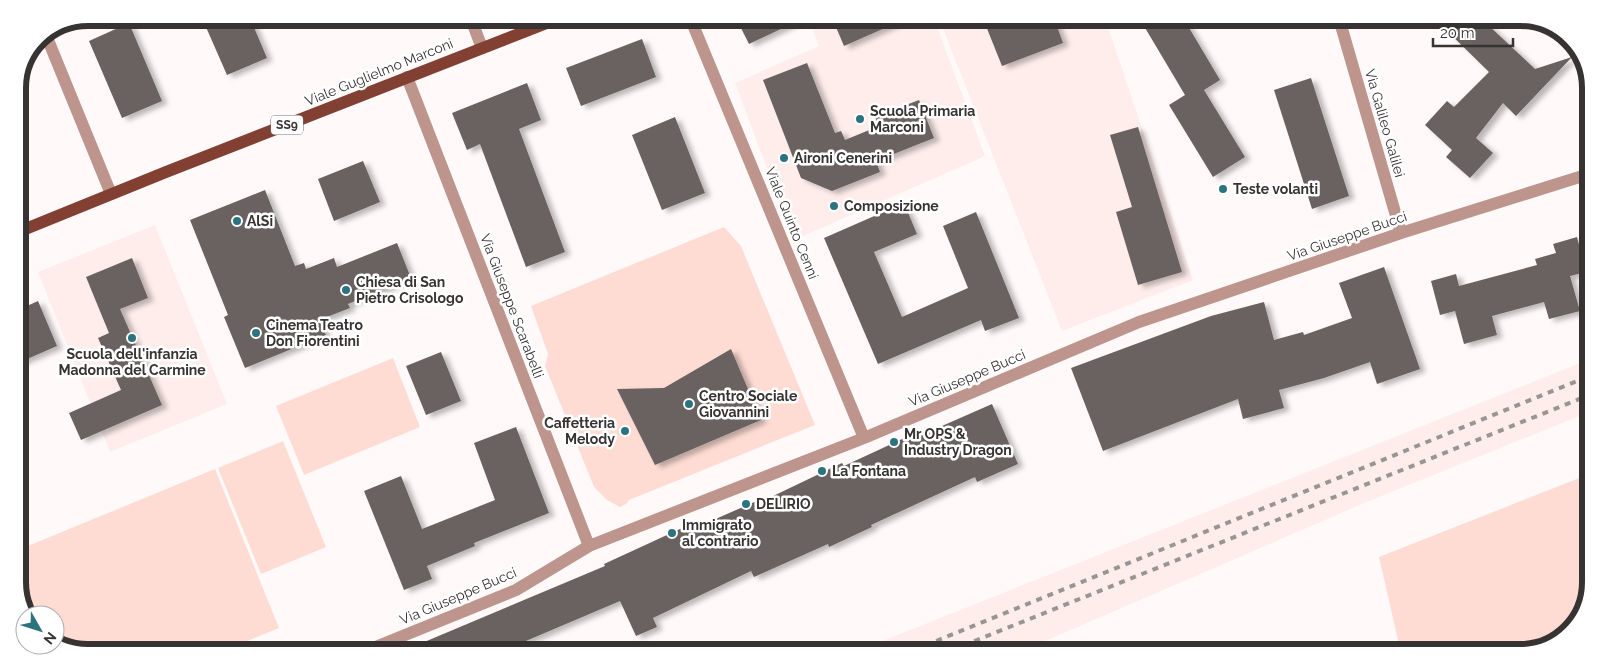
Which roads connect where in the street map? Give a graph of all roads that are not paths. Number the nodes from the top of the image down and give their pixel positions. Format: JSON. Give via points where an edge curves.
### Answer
{"nodes":[{"id":1,"x":474,"y":26,"type":"edge"},
{"id":2,"x":539,"y":26,"type":"edge"},
{"id":3,"x":693,"y":26,"type":"edge"},
{"id":4,"x":1341,"y":26,"type":"edge"},
{"id":5,"x":48,"y":41,"type":"edge"},
{"id":6,"x":482,"y":48,"type":"junction"},
{"id":7,"x":407,"y":77,"type":"junction"},
{"id":8,"x":1582,"y":176,"type":"edge"},
{"id":9,"x":111,"y":194,"type":"junction"},
{"id":10,"x":26,"y":229,"type":"edge"},
{"id":11,"x":1401,"y":233,"type":"junction"},
{"id":12,"x":864,"y":438,"type":"junction"},
{"id":13,"x":589,"y":546,"type":"junction"},
{"id":14,"x":383,"y":644,"type":"edge"}],
"edges":[{"from":1,"to":6,"type":"street"},
{"from":2,"to":6,"type":"main road","name":"Viale Guglielmo Marconi","number":"SS9"},
{"from":3,"to":12,"type":"street","name":"Viale Quinto Cenni"},
{"from":4,"to":11,"type":"street","name":"Via Galileo Galilei"},
{"from":5,"to":9,"type":"street"},
{"from":6,"to":7,"type":"main road","name":"Viale Guglielmo Marconi","number":"SS9"},
{"from":7,"to":9,"type":"main road","name":"Viale Guglielmo Marconi","number":"SS9"},
{"from":7,"to":13,"type":"street","name":"Via Giuseppe Scarabelli"},
{"from":8,"to":11,"type":"street","name":"Via Giuseppe Bucci"},
{"from":9,"to":10,"type":"main road","name":"Viale Guglielmo Marconi","number":"SS9"},
{"from":11,"to":12,"type":"street","name":"Via Giuseppe Bucci","via":[[1139,322]]},
{"from":12,"to":13,"type":"street","name":"Via Giuseppe Bucci"},
{"from":13,"to":14,"type":"street","name":"Via Giuseppe Bucci","via":[[516,590]]}]}
